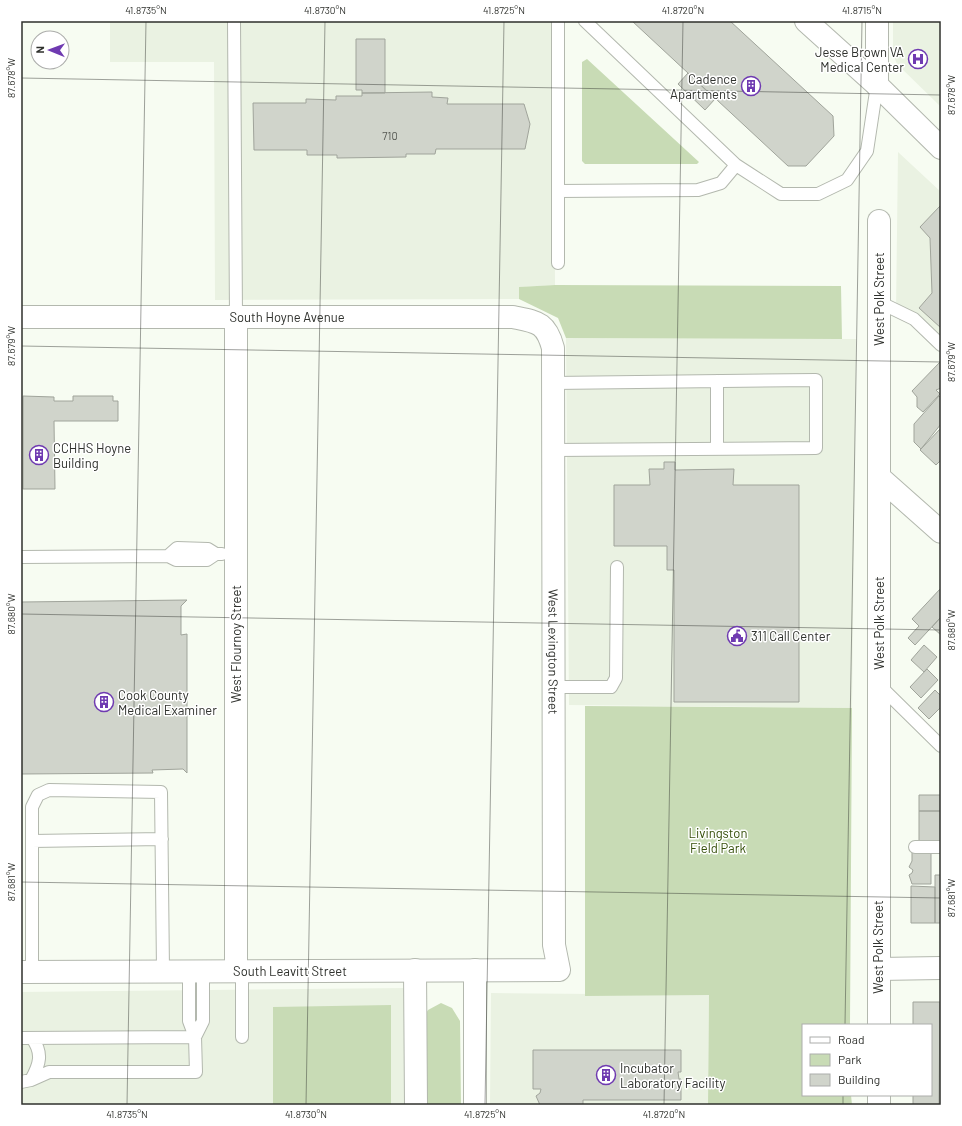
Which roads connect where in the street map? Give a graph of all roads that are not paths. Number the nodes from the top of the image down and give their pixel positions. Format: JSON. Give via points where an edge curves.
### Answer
{"nodes":[{"id":1,"x":234,"y":21,"type":"edge"},
{"id":2,"x":558,"y":21,"type":"edge"},
{"id":3,"x":586,"y":21,"type":"edge"},
{"id":4,"x":806,"y":21,"type":"edge"},
{"id":5,"x":877,"y":21,"type":"edge"},
{"id":6,"x":877,"y":85,"type":"junction"},
{"id":7,"x":941,"y":148,"type":"edge"},
{"id":8,"x":736,"y":165,"type":"junction"},
{"id":9,"x":558,"y":191,"type":"junction"},
{"id":10,"x":879,"y":221,"type":"dead end"},
{"id":11,"x":558,"y":263,"type":"dead end"},
{"id":12,"x":879,"y":302,"type":"junction"},
{"id":13,"x":21,"y":317,"type":"edge"},
{"id":14,"x":236,"y":317,"type":"junction"},
{"id":15,"x":549,"y":333,"type":"joint"},
{"id":16,"x":941,"y":345,"type":"edge"},
{"id":17,"x":717,"y":381,"type":"junction"},
{"id":18,"x":552,"y":382,"type":"junction"},
{"id":19,"x":717,"y":449,"type":"junction"},
{"id":20,"x":554,"y":450,"type":"junction"},
{"id":21,"x":879,"y":477,"type":"junction"},
{"id":22,"x":941,"y":532,"type":"edge"},
{"id":23,"x":226,"y":554,"type":"junction"},
{"id":24,"x":22,"y":555,"type":"edge"},
{"id":25,"x":617,"y":567,"type":"dead end"},
{"id":26,"x":879,"y":685,"type":"junction"},
{"id":27,"x":553,"y":688,"type":"junction"},
{"id":28,"x":941,"y":746,"type":"edge"},
{"id":29,"x":162,"y":839,"type":"junction"},
{"id":30,"x":32,"y":841,"type":"junction"},
{"id":31,"x":915,"y":848,"type":"dead end"},
{"id":32,"x":941,"y":848,"type":"edge"},
{"id":33,"x":941,"y":968,"type":"edge"},
{"id":34,"x":879,"y":969,"type":"junction"},
{"id":35,"x":415,"y":970,"type":"junction"},
{"id":36,"x":475,"y":970,"type":"junction"},
{"id":37,"x":559,"y":970,"type":"joint"},
{"id":38,"x":163,"y":971,"type":"junction"},
{"id":39,"x":196,"y":971,"type":"junction"},
{"id":40,"x":239,"y":971,"type":"junction"},
{"id":41,"x":27,"y":972,"type":"edge"},
{"id":42,"x":878,"y":1024,"type":"edge"},
{"id":43,"x":195,"y":1037,"type":"junction"},
{"id":44,"x":242,"y":1037,"type":"dead end"},
{"id":45,"x":27,"y":1038,"type":"edge"},
{"id":46,"x":26,"y":1081,"type":"edge"},
{"id":47,"x":416,"y":1105,"type":"edge"},
{"id":48,"x":475,"y":1105,"type":"edge"}],
"edges":[{"from":1,"to":14,"type":"lane"},
{"from":2,"to":9,"type":"lane"},
{"from":3,"to":8,"type":"lane"},
{"from":4,"to":6,"type":"street"},
{"from":5,"to":6,"type":"street"},
{"from":6,"to":7,"type":"street"},
{"from":6,"to":8,"type":"lane","via":[[867,151],[847,180],[818,194],[782,194]]},
{"from":8,"to":9,"type":"lane","via":[[721,183],[698,190]]},
{"from":9,"to":11,"type":"lane"},
{"from":10,"to":12,"type":"street","name":"West Polk Street"},
{"from":12,"to":16,"type":"lane","via":[[914,320]]},
{"from":12,"to":21,"type":"street","name":"West Polk Street"},
{"from":13,"to":14,"type":"street","name":"South Hoyne Avenue"},
{"from":14,"to":15,"type":"street","name":"South Hoyne Avenue","via":[[513,317],[535,321]]},
{"from":14,"to":23,"type":"street","name":"West Flournoy Street"},
{"from":15,"to":18,"type":"street","name":"West Lexington Street","via":[[553,348]]},
{"from":17,"to":18,"type":"lane"},
{"from":17,"to":19,"type":"lane"},
{"from":17,"to":19,"type":"lane","via":[[816,380],[816,448]]},
{"from":18,"to":20,"type":"street","name":"West Lexington Street"},
{"from":19,"to":20,"type":"lane"},
{"from":20,"to":27,"type":"street","name":"West Lexington Street"},
{"from":21,"to":22,"type":"street"},
{"from":21,"to":26,"type":"street","name":"West Polk Street"},
{"from":23,"to":24,"type":"lane","via":[[207,560],[176,560],[168,556]]},
{"from":23,"to":40,"type":"street","name":"West Flournoy Street"},
{"from":25,"to":27,"type":"lane","via":[[616,678],[611,687]]},
{"from":26,"to":28,"type":"lane"},
{"from":26,"to":34,"type":"street","name":"West Polk Street"},
{"from":27,"to":37,"type":"street","name":"West Lexington Street","via":[[554,945]]},
{"from":29,"to":30,"type":"lane"},
{"from":29,"to":30,"type":"lane","via":[[161,792],[49,790],[38,795],[32,807]]},
{"from":29,"to":38,"type":"lane"},
{"from":30,"to":41,"type":"lane","via":[[32,898]]},
{"from":31,"to":32,"type":"lane"},
{"from":33,"to":34,"type":"street"},
{"from":34,"to":42,"type":"street","name":"West Polk Street"},
{"from":35,"to":36,"type":"street","name":"South Leavitt Street"},
{"from":35,"to":40,"type":"street","name":"South Leavitt Street"},
{"from":35,"to":47,"type":"street"},
{"from":36,"to":37,"type":"street","name":"South Leavitt Street"},
{"from":36,"to":48,"type":"street"},
{"from":38,"to":39,"type":"street","name":"South Leavitt Street"},
{"from":38,"to":41,"type":"street","name":"South Leavitt Street"},
{"from":39,"to":40,"type":"street","name":"South Leavitt Street"},
{"from":39,"to":43,"type":"lane","via":[[189,1021]]},
{"from":40,"to":44,"type":"lane"},
{"from":43,"to":45,"type":"lane"},
{"from":43,"to":46,"type":"lane","via":[[196,1072],[49,1072]]},
{"from":45,"to":46,"type":"lane","via":[[39,1047],[39,1067]]}]}
